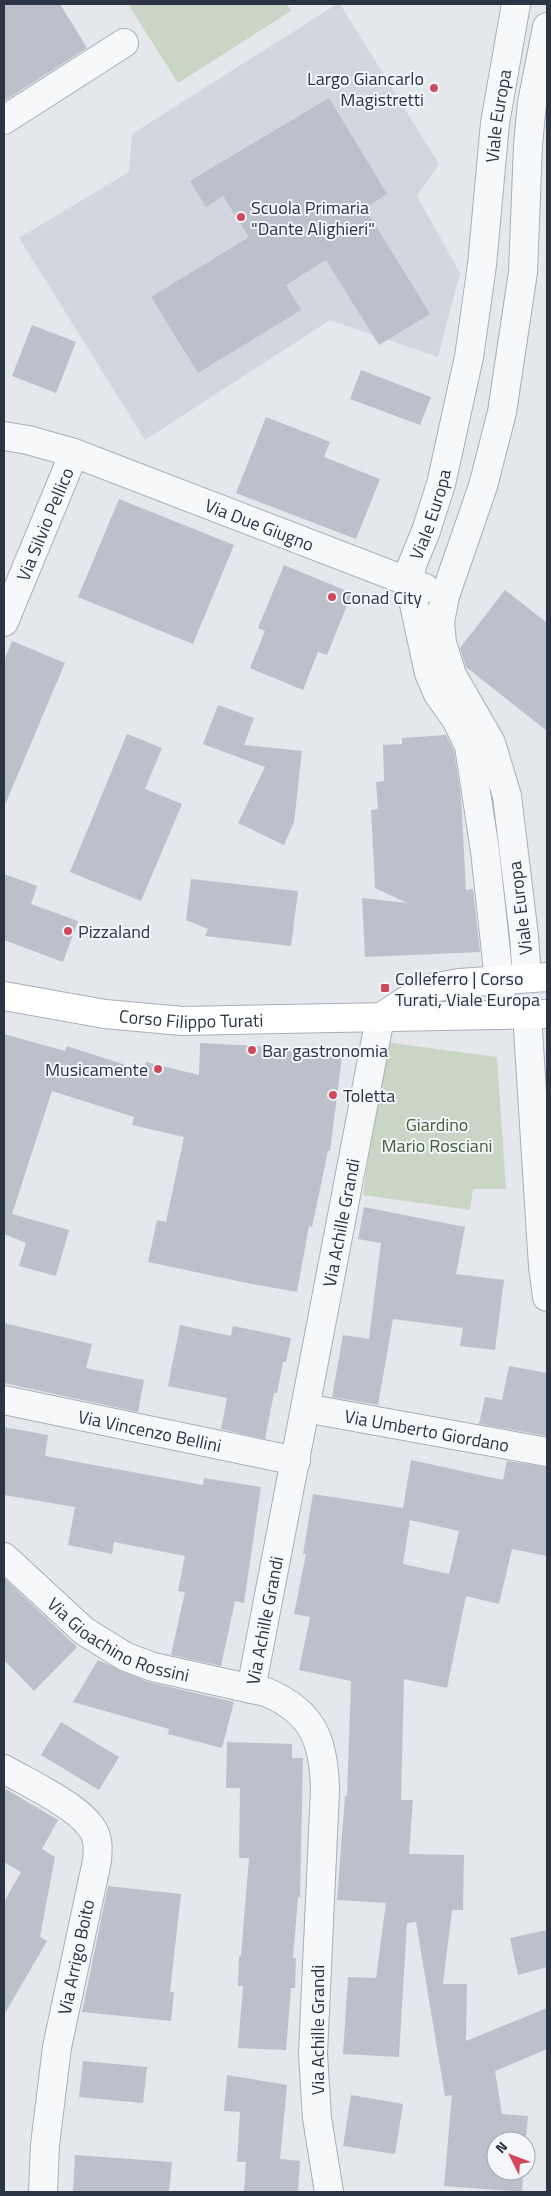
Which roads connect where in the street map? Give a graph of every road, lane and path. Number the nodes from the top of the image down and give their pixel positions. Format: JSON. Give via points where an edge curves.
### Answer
{"nodes":[{"id":1,"x":516,"y":4,"type":"edge"},
{"id":2,"x":547,"y":27,"type":"edge"},
{"id":3,"x":124,"y":43,"type":"dead end"},
{"id":4,"x":4,"y":120,"type":"edge"},
{"id":5,"x":4,"y":436,"type":"edge"},
{"id":6,"x":74,"y":453,"type":"junction"},
{"id":7,"x":409,"y":581,"type":"junction"},
{"id":8,"x":9,"y":594,"type":"edge"},
{"id":9,"x":445,"y":596,"type":"junction"},
{"id":10,"x":4,"y":622,"type":"edge"},
{"id":11,"x":537,"y":977,"type":"edge"},
{"id":12,"x":499,"y":980,"type":"junction"},
{"id":13,"x":4,"y":996,"type":"edge"},
{"id":14,"x":526,"y":1014,"type":"edge"},
{"id":15,"x":380,"y":1018,"type":"junction"},
{"id":16,"x":547,"y":1297,"type":"edge"},
{"id":17,"x":4,"y":1400,"type":"edge"},
{"id":18,"x":305,"y":1408,"type":"junction"},
{"id":19,"x":547,"y":1452,"type":"edge"},
{"id":20,"x":296,"y":1461,"type":"junction"},
{"id":21,"x":4,"y":1557,"type":"edge"},
{"id":22,"x":251,"y":1689,"type":"junction"},
{"id":23,"x":4,"y":1769,"type":"edge"},
{"id":24,"x":43,"y":2192,"type":"edge"},
{"id":25,"x":330,"y":2192,"type":"edge"}],
"edges":[{"from":1,"to":7,"type":"street","name":"Viale Europa","via":[[495,123],[482,265],[467,366],[446,466]]},
{"from":2,"to":9,"type":"street","name":"Viale Europa","via":[[532,103],[523,272],[502,412],[484,486]]},
{"from":3,"to":4,"type":"street"},
{"from":5,"to":6,"type":"street","name":"Via Due Giugno"},
{"from":6,"to":7,"type":"street","name":"Via Due Giugno"},
{"from":6,"to":8,"type":"street","name":"Via Silvio Pellico"},
{"from":7,"to":9,"type":"street","name":"Via Due Giugno"},
{"from":7,"to":12,"type":"street","name":"Viale Europa","via":[[429,673],[438,694],[465,734],[472,757]]},
{"from":8,"to":10,"type":"street","name":"Via Silvio Pellico"},
{"from":9,"to":11,"type":"street","name":"Viale Europa","via":[[441,632],[448,665],[462,695],[492,743],[507,796],[524,936]]},
{"from":11,"to":12,"type":"main road"},
{"from":12,"to":14,"type":"street","name":"Viale Europa"},
{"from":12,"to":15,"type":"main road","via":[[428,989]]},
{"from":13,"to":15,"type":"main road","name":"Corso Filippo Turati","via":[[105,1014],[182,1021]]},
{"from":14,"to":15,"type":"main road","name":"Corso Filippo Turati"},
{"from":14,"to":16,"type":"street","name":"Viale Europa"},
{"from":15,"to":18,"type":"street","name":"Via Achille Grandi"},
{"from":17,"to":20,"type":"street","name":"Via Vincenzo Bellini"},
{"from":18,"to":19,"type":"street","name":"Via Umberto Giordano"},
{"from":18,"to":20,"type":"street","name":"Via Achille Grandi"},
{"from":20,"to":22,"type":"street","name":"Via Achille Grandi"},
{"from":21,"to":22,"type":"street","name":"Via Gioachino Rossini","via":[[84,1631],[126,1657],[153,1667]]},
{"from":22,"to":25,"type":"street","name":"Via Achille Grandi","via":[[279,1698],[299,1712],[317,1734],[322,1751],[326,1790],[313,2054],[317,2118]]},
{"from":23,"to":24,"type":"street","name":"Via Arrigo Boito","via":[[83,1818],[91,1826],[98,1849],[57,2047],[45,2145]]}]}
